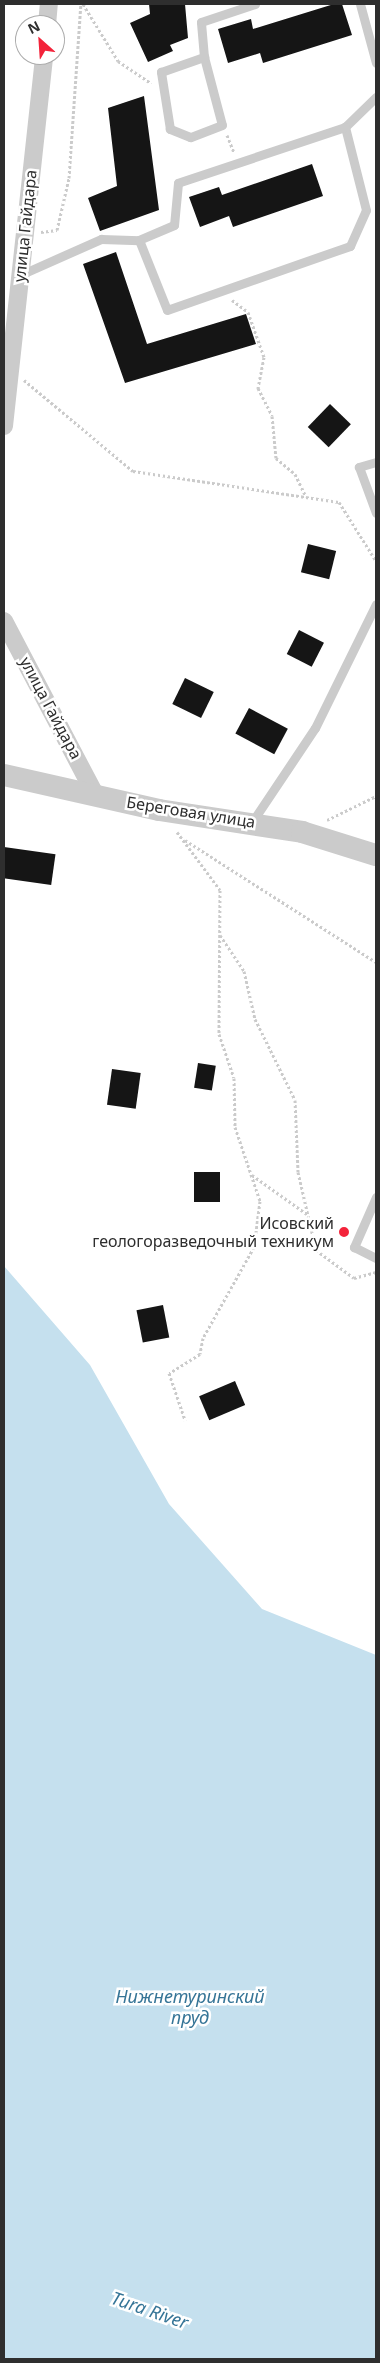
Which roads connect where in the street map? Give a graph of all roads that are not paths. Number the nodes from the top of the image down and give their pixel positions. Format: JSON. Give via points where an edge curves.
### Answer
{"nodes":[{"id":1,"x":255,"y":4,"type":"edge"},
{"id":2,"x":360,"y":4,"type":"edge"},
{"id":3,"x":204,"y":57,"type":"junction"},
{"id":4,"x":376,"y":63,"type":"edge"},
{"id":5,"x":43,"y":65,"type":"edge"},
{"id":6,"x":376,"y":97,"type":"edge"},
{"id":7,"x":345,"y":127,"type":"junction"},
{"id":8,"x":139,"y":240,"type":"junction"},
{"id":9,"x":20,"y":276,"type":"junction"},
{"id":10,"x":9,"y":317,"type":"edge"},
{"id":11,"x":4,"y":426,"type":"edge"},
{"id":12,"x":376,"y":462,"type":"edge"},
{"id":13,"x":376,"y":513,"type":"edge"},
{"id":14,"x":376,"y":604,"type":"edge"},
{"id":15,"x":4,"y":621,"type":"edge"},
{"id":16,"x":4,"y":775,"type":"edge"},
{"id":17,"x":96,"y":796,"type":"junction"},
{"id":18,"x":252,"y":822,"type":"junction"},
{"id":19,"x":376,"y":855,"type":"edge"},
{"id":20,"x":376,"y":1197,"type":"edge"},
{"id":21,"x":376,"y":1258,"type":"edge"}],
"edges":[{"from":1,"to":3,"type":"lane","via":[[201,22]]},
{"from":2,"to":4,"type":"lane"},
{"from":3,"to":3,"type":"lane","via":[[222,125],[190,137],[170,129],[161,72]]},
{"from":5,"to":9,"type":"street","name":"улица Гайдара"},
{"from":6,"to":7,"type":"lane"},
{"from":7,"to":8,"type":"lane","via":[[178,183],[174,224]]},
{"from":7,"to":8,"type":"lane","via":[[366,210],[350,246],[167,310]]},
{"from":8,"to":9,"type":"lane","via":[[101,239]]},
{"from":9,"to":10,"type":"street","name":"улица Гайдара"},
{"from":10,"to":11,"type":"street","name":"улица Гайдара"},
{"from":12,"to":13,"type":"lane","via":[[360,467]]},
{"from":14,"to":18,"type":"lane","via":[[315,728]]},
{"from":15,"to":17,"type":"street","name":"улица Гайдара"},
{"from":16,"to":17,"type":"street","name":"Береговая улица"},
{"from":17,"to":18,"type":"street","name":"Береговая улица","via":[[159,810]]},
{"from":18,"to":19,"type":"street","name":"Береговая улица","via":[[302,832]]},
{"from":20,"to":21,"type":"lane","via":[[354,1247]]}]}
